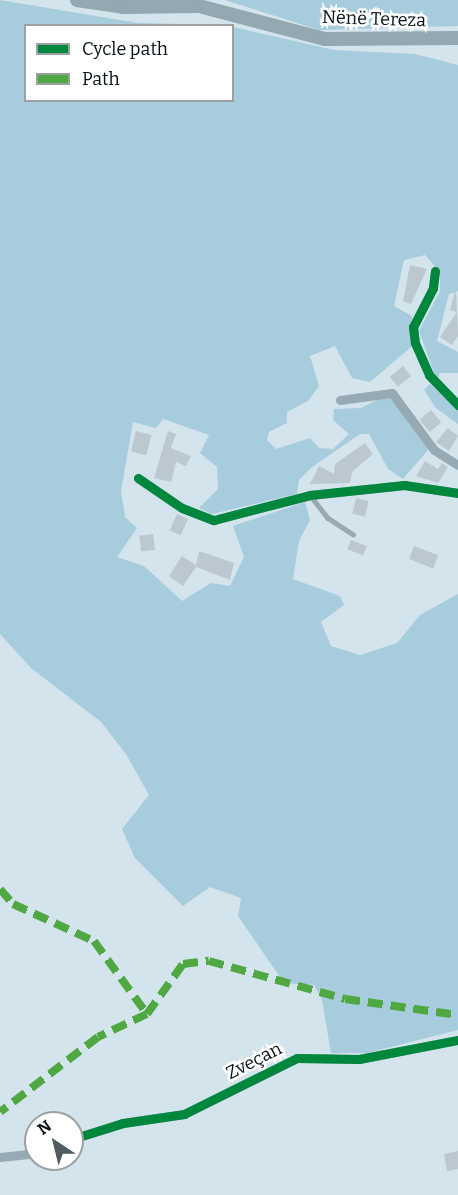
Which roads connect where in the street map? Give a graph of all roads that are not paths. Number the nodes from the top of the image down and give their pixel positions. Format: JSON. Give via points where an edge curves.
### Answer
{"nodes":[{"id":1,"x":76,"y":0,"type":"edge"},
{"id":2,"x":458,"y":38,"type":"edge"},
{"id":3,"x":435,"y":271,"type":"dead end"},
{"id":4,"x":340,"y":400,"type":"dead end"},
{"id":5,"x":458,"y":405,"type":"edge"},
{"id":6,"x":458,"y":465,"type":"edge"},
{"id":7,"x":138,"y":478,"type":"dead end"},
{"id":8,"x":458,"y":493,"type":"edge"},
{"id":9,"x":310,"y":495,"type":"junction"},
{"id":10,"x":353,"y":534,"type":"dead end"},
{"id":11,"x":458,"y":1040,"type":"edge"},
{"id":12,"x":84,"y":1135,"type":"edge"},
{"id":13,"x":24,"y":1154,"type":"edge"},
{"id":14,"x":0,"y":1157,"type":"edge"}],
"edges":[{"from":1,"to":2,"type":"main road","name":"Nënë Tereza","via":[[124,7],[199,6],[325,39]]},
{"from":3,"to":5,"type":"street","via":[[433,288],[413,327],[429,375]]},
{"from":4,"to":6,"type":"street","via":[[392,393],[434,450]]},
{"from":7,"to":9,"type":"street","via":[[205,519],[222,519]]},
{"from":8,"to":9,"type":"street","via":[[404,485]]},
{"from":9,"to":10,"type":"lane","via":[[328,518]]},
{"from":11,"to":12,"type":"street","name":"Zveçan","via":[[359,1059],[297,1058],[184,1114],[114,1125]]},
{"from":13,"to":14,"type":"street"}]}
